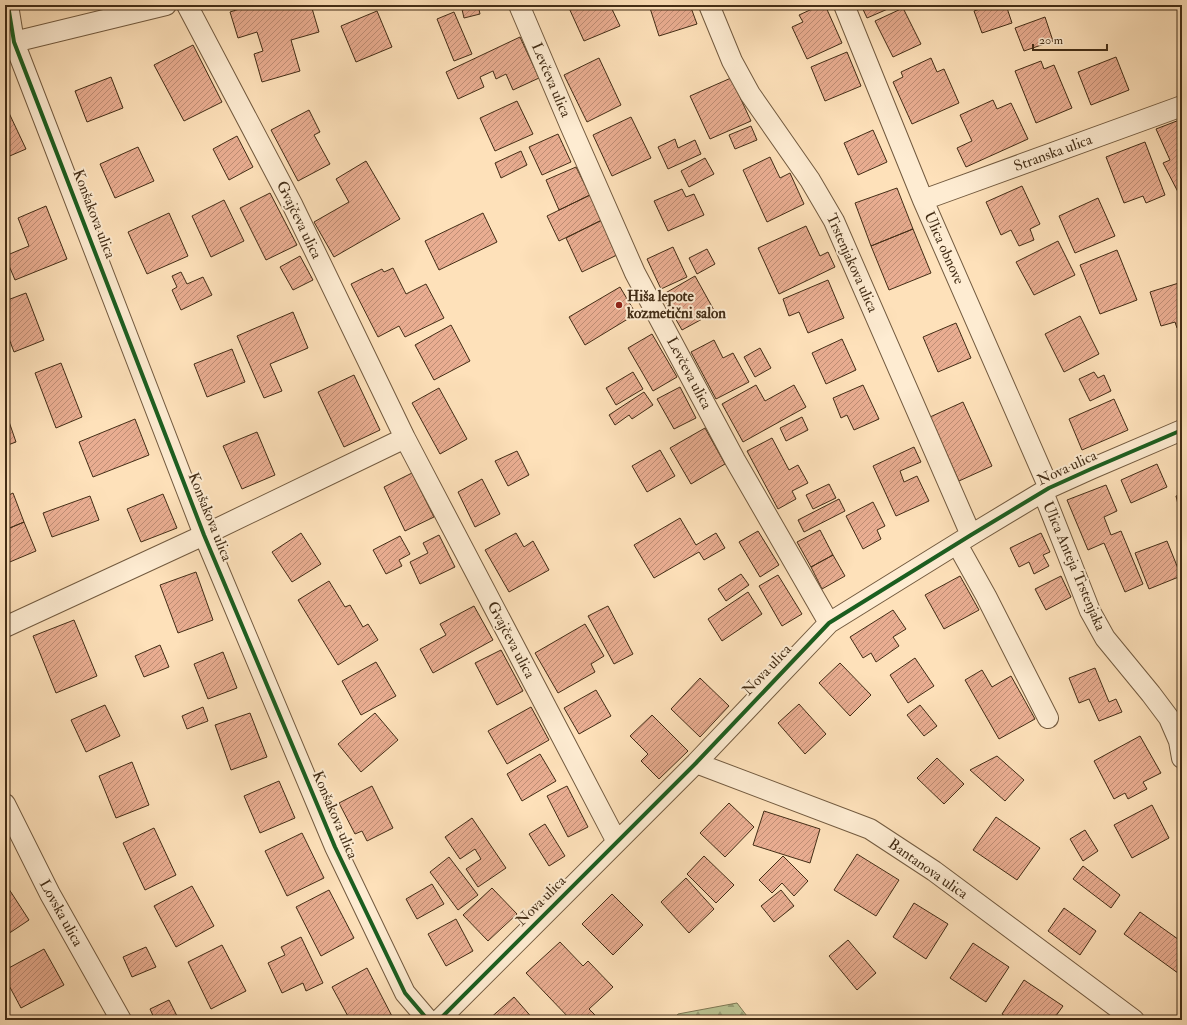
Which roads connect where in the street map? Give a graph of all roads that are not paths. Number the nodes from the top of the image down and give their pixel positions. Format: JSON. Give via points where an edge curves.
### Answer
{"nodes":[{"id":1,"x":8,"y":5,"type":"edge"},
{"id":2,"x":166,"y":5,"type":"edge"},
{"id":3,"x":187,"y":5,"type":"edge"},
{"id":4,"x":519,"y":5,"type":"edge"},
{"id":5,"x":709,"y":5,"type":"edge"},
{"id":6,"x":844,"y":5,"type":"edge"},
{"id":7,"x":10,"y":44,"type":"edge"},
{"id":8,"x":1182,"y":106,"type":"edge"},
{"id":9,"x":923,"y":200,"type":"junction"},
{"id":10,"x":1182,"y":430,"type":"edge"},
{"id":11,"x":405,"y":438,"type":"junction"},
{"id":12,"x":1046,"y":490,"type":"junction"},
{"id":13,"x":204,"y":535,"type":"junction"},
{"id":14,"x":964,"y":539,"type":"junction"},
{"id":15,"x":829,"y":623,"type":"junction"},
{"id":16,"x":5,"y":628,"type":"edge"},
{"id":17,"x":1048,"y":718,"type":"dead end"},
{"id":18,"x":1182,"y":758,"type":"edge"},
{"id":19,"x":696,"y":763,"type":"junction"},
{"id":20,"x":5,"y":804,"type":"edge"},
{"id":21,"x":617,"y":842,"type":"junction"},
{"id":22,"x":121,"y":1020,"type":"edge"},
{"id":23,"x":428,"y":1020,"type":"edge"},
{"id":24,"x":439,"y":1020,"type":"edge"},
{"id":25,"x":1134,"y":1020,"type":"edge"}],
"edges":[{"from":1,"to":7,"type":"street","name":"Konšakova ulica"},
{"from":2,"to":7,"type":"street"},
{"from":3,"to":11,"type":"street","name":"Gvajčeva ulica","via":[[293,206]]},
{"from":4,"to":15,"type":"street","name":"Levčeva ulica","via":[[636,274],[735,460]]},
{"from":5,"to":14,"type":"street","name":"Trstenjakova ulica","via":[[732,61],[750,94],[810,180],[834,221]]},
{"from":6,"to":9,"type":"street","name":"Ulica obnove"},
{"from":7,"to":13,"type":"street","name":"Konšakova ulica"},
{"from":8,"to":9,"type":"street","name":"Stranska ulica"},
{"from":9,"to":12,"type":"street","name":"Ulica obnove"},
{"from":10,"to":12,"type":"street","name":"Nova ulica"},
{"from":11,"to":13,"type":"street"},
{"from":11,"to":21,"type":"street","name":"Gvajčeva ulica"},
{"from":12,"to":14,"type":"street","name":"Nova ulica"},
{"from":12,"to":18,"type":"street","name":"Ulica Anteja Trstenjaka","via":[[1090,611],[1105,638],[1169,718],[1179,741]]},
{"from":13,"to":16,"type":"street","name":"Konšakova ulica"},
{"from":13,"to":23,"type":"street","name":"Konšakova ulica","via":[[334,847],[405,993]]},
{"from":14,"to":15,"type":"street","name":"Nova ulica"},
{"from":14,"to":17,"type":"street","via":[[986,596]]},
{"from":15,"to":19,"type":"street","name":"Nova ulica"},
{"from":19,"to":21,"type":"street","name":"Nova ulica"},
{"from":19,"to":25,"type":"street","name":"Bantanova ulica","via":[[870,829],[934,872]]},
{"from":20,"to":22,"type":"street","name":"Lovska ulica","via":[[50,894]]},
{"from":21,"to":24,"type":"street","name":"Nova ulica"}]}
